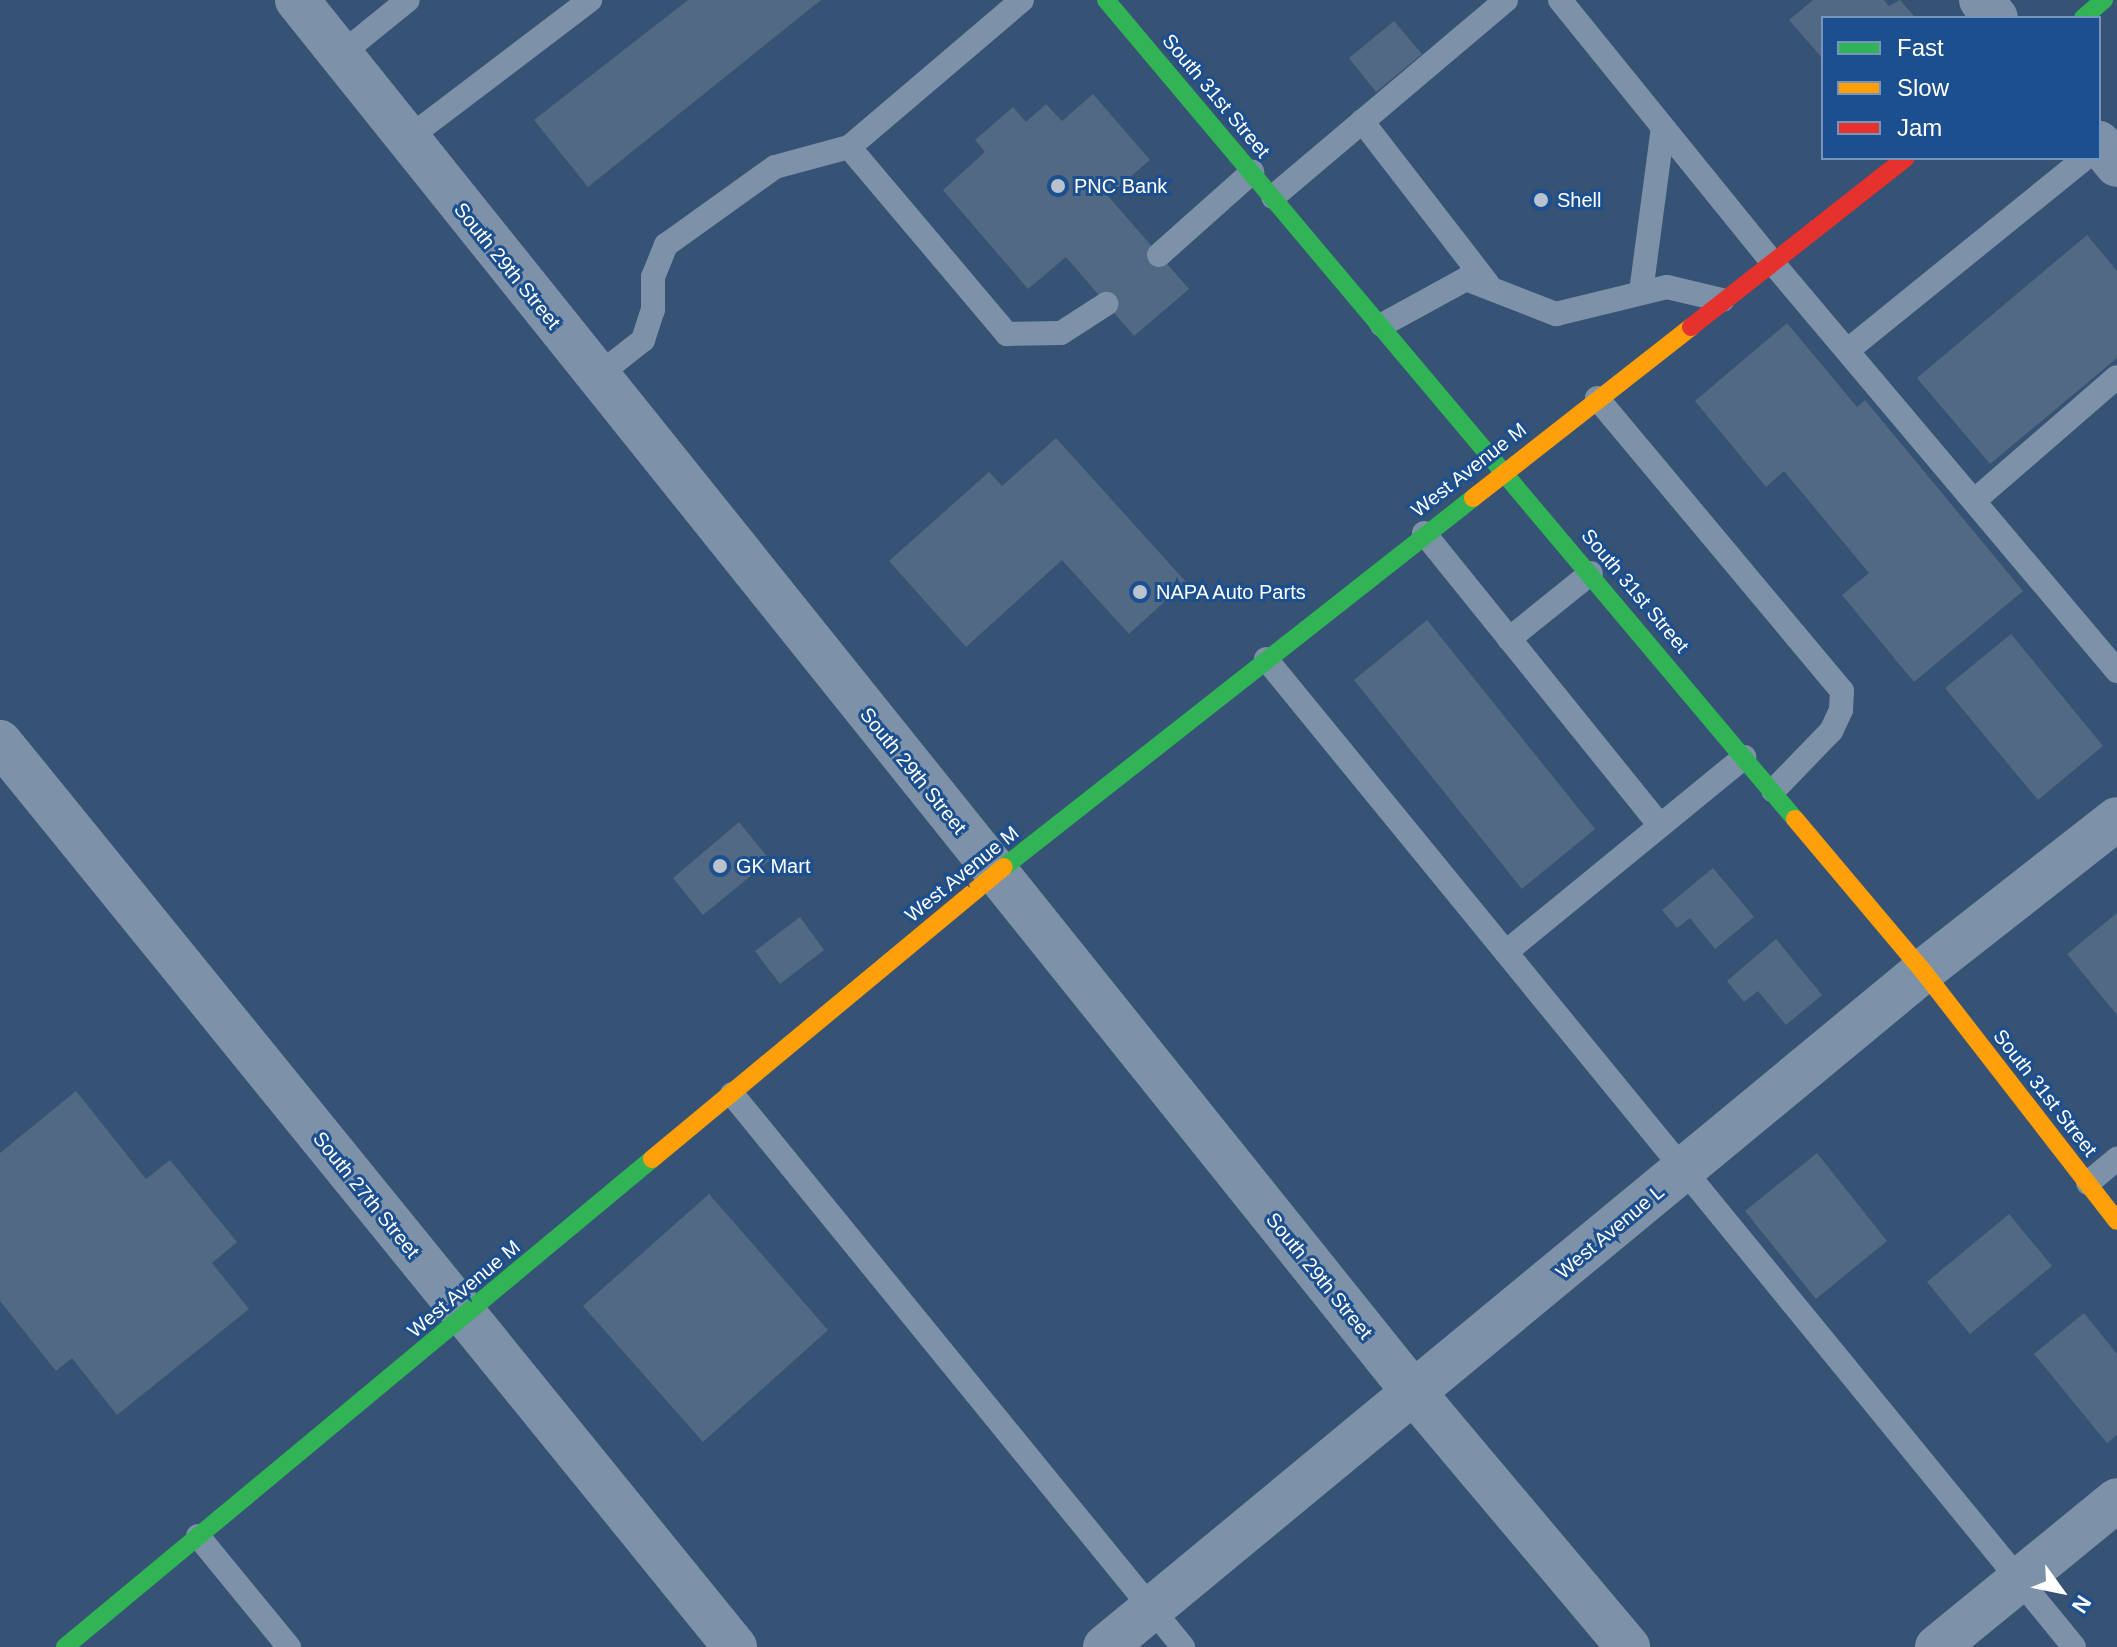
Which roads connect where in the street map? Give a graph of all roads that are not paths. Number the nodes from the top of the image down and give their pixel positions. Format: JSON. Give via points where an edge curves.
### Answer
{"nodes":[{"id":1,"x":297,"y":0,"type":"edge"},
{"id":2,"x":408,"y":0,"type":"edge"},
{"id":3,"x":590,"y":0,"type":"edge"},
{"id":4,"x":1022,"y":0,"type":"edge"},
{"id":5,"x":1106,"y":0,"type":"edge"},
{"id":6,"x":1506,"y":0,"type":"edge"},
{"id":7,"x":1560,"y":0,"type":"edge"},
{"id":8,"x":1981,"y":0,"type":"edge"},
{"id":9,"x":2104,"y":0,"type":"edge"},
{"id":10,"x":1994,"y":16,"type":"edge"},
{"id":11,"x":2085,"y":16,"type":"edge"},
{"id":12,"x":340,"y":55,"type":"junction"},
{"id":13,"x":1362,"y":121,"type":"junction"},
{"id":14,"x":1663,"y":127,"type":"junction"},
{"id":15,"x":407,"y":139,"type":"junction"},
{"id":16,"x":849,"y":147,"type":"junction"},
{"id":17,"x":1903,"y":160,"type":"edge"},
{"id":18,"x":2089,"y":160,"type":"edge"},
{"id":19,"x":1252,"y":172,"type":"junction"},
{"id":20,"x":1273,"y":197,"type":"junction"},
{"id":21,"x":1159,"y":255,"type":"dead end"},
{"id":22,"x":1772,"y":262,"type":"junction"},
{"id":23,"x":1488,"y":284,"type":"junction"},
{"id":24,"x":1641,"y":292,"type":"junction"},
{"id":25,"x":1722,"y":300,"type":"junction"},
{"id":26,"x":1106,"y":304,"type":"dead end"},
{"id":27,"x":1382,"y":325,"type":"junction"},
{"id":28,"x":1848,"y":350,"type":"junction"},
{"id":29,"x":596,"y":377,"type":"junction"},
{"id":30,"x":2117,"y":377,"type":"edge"},
{"id":31,"x":1597,"y":398,"type":"junction"},
{"id":32,"x":1505,"y":469,"type":"junction"},
{"id":33,"x":1975,"y":500,"type":"junction"},
{"id":34,"x":1424,"y":533,"type":"junction"},
{"id":35,"x":1591,"y":573,"type":"junction"},
{"id":36,"x":1509,"y":639,"type":"junction"},
{"id":37,"x":1266,"y":659,"type":"junction"},
{"id":38,"x":2117,"y":671,"type":"edge"},
{"id":39,"x":0,"y":742,"type":"edge"},
{"id":40,"x":1744,"y":757,"type":"junction"},
{"id":41,"x":1773,"y":791,"type":"junction"},
{"id":42,"x":2117,"y":819,"type":"edge"},
{"id":43,"x":1660,"y":826,"type":"junction"},
{"id":44,"x":996,"y":873,"type":"junction"},
{"id":45,"x":1506,"y":952,"type":"junction"},
{"id":46,"x":1923,"y":971,"type":"junction"},
{"id":47,"x":732,"y":1094,"type":"junction"},
{"id":48,"x":2117,"y":1159,"type":"edge"},
{"id":49,"x":1684,"y":1170,"type":"junction"},
{"id":50,"x":2088,"y":1183,"type":"junction"},
{"id":51,"x":2117,"y":1221,"type":"edge"},
{"id":52,"x":465,"y":1317,"type":"junction"},
{"id":53,"x":1415,"y":1394,"type":"junction"},
{"id":54,"x":2117,"y":1500,"type":"edge"},
{"id":55,"x":198,"y":1536,"type":"junction"},
{"id":56,"x":2019,"y":1580,"type":"junction"},
{"id":57,"x":1152,"y":1609,"type":"junction"},
{"id":58,"x":65,"y":1647,"type":"edge"},
{"id":59,"x":289,"y":1647,"type":"edge"},
{"id":60,"x":735,"y":1647,"type":"edge"},
{"id":61,"x":1105,"y":1647,"type":"edge"},
{"id":62,"x":1183,"y":1647,"type":"edge"},
{"id":63,"x":1628,"y":1647,"type":"edge"},
{"id":64,"x":1937,"y":1647,"type":"edge"},
{"id":65,"x":2074,"y":1647,"type":"edge"}],
"edges":[{"from":1,"to":12,"type":"street","name":"South 29th Street"},
{"from":2,"to":12,"type":"lane"},
{"from":3,"to":15,"type":"lane"},
{"from":4,"to":16,"type":"lane"},
{"from":5,"to":19,"type":"street","name":"South 31st Street"},
{"from":6,"to":13,"type":"lane"},
{"from":7,"to":14,"type":"lane"},
{"from":8,"to":10,"type":"street"},
{"from":9,"to":11,"type":"street"},
{"from":12,"to":15,"type":"street","name":"South 29th Street"},
{"from":13,"to":20,"type":"lane"},
{"from":13,"to":23,"type":"lane"},
{"from":14,"to":22,"type":"lane"},
{"from":14,"to":24,"type":"lane"},
{"from":15,"to":29,"type":"street","name":"South 29th Street"},
{"from":16,"to":26,"type":"lane","via":[[1007,334],[1061,333]]},
{"from":16,"to":29,"type":"lane","via":[[775,167],[666,245],[653,277],[653,310],[643,340]]},
{"from":17,"to":22,"type":"street","name":"West Avenue M"},
{"from":18,"to":28,"type":"lane"},
{"from":19,"to":20,"type":"street","name":"South 31st Street"},
{"from":19,"to":21,"type":"lane"},
{"from":20,"to":27,"type":"street","name":"South 31st Street"},
{"from":22,"to":25,"type":"street","name":"West Avenue M"},
{"from":22,"to":28,"type":"lane"},
{"from":23,"to":24,"type":"lane","via":[[1556,314]]},
{"from":23,"to":27,"type":"lane","via":[[1457,281]]},
{"from":24,"to":25,"type":"lane","via":[[1681,287]]},
{"from":25,"to":31,"type":"street","name":"West Avenue M"},
{"from":27,"to":32,"type":"street","name":"South 31st Street"},
{"from":28,"to":33,"type":"lane"},
{"from":29,"to":44,"type":"street","name":"South 29th Street"},
{"from":30,"to":33,"type":"lane"},
{"from":31,"to":32,"type":"street","name":"West Avenue M"},
{"from":31,"to":41,"type":"lane","via":[[1842,691],[1841,710],[1831,731]]},
{"from":32,"to":34,"type":"street","name":"West Avenue M"},
{"from":32,"to":35,"type":"street","name":"South 31st Street"},
{"from":33,"to":38,"type":"lane"},
{"from":34,"to":36,"type":"lane"},
{"from":34,"to":37,"type":"street","name":"West Avenue M"},
{"from":35,"to":36,"type":"lane"},
{"from":35,"to":40,"type":"street","name":"South 31st Street"},
{"from":36,"to":43,"type":"lane"},
{"from":37,"to":44,"type":"street","name":"West Avenue M"},
{"from":37,"to":45,"type":"lane"},
{"from":39,"to":52,"type":"street","name":"South 27th Street"},
{"from":40,"to":41,"type":"street","name":"South 31st Street"},
{"from":40,"to":43,"type":"lane"},
{"from":41,"to":46,"type":"street","name":"South 31st Street"},
{"from":42,"to":46,"type":"street","name":"West Avenue L"},
{"from":43,"to":45,"type":"lane"},
{"from":44,"to":47,"type":"street","name":"West Avenue M"},
{"from":44,"to":53,"type":"street","name":"South 29th Street"},
{"from":45,"to":49,"type":"lane"},
{"from":46,"to":49,"type":"street","name":"West Avenue L"},
{"from":46,"to":50,"type":"street","name":"South 31st Street"},
{"from":47,"to":52,"type":"street","name":"West Avenue M"},
{"from":47,"to":57,"type":"lane"},
{"from":48,"to":50,"type":"lane"},
{"from":49,"to":53,"type":"street","name":"West Avenue L"},
{"from":49,"to":56,"type":"lane"},
{"from":50,"to":51,"type":"street","name":"South 31st Street"},
{"from":52,"to":55,"type":"street","name":"West Avenue M"},
{"from":52,"to":60,"type":"street","name":"South 27th Street"},
{"from":53,"to":57,"type":"street","name":"West Avenue L"},
{"from":53,"to":63,"type":"street","name":"South 29th Street"},
{"from":54,"to":56,"type":"street"},
{"from":55,"to":58,"type":"street","name":"West Avenue M"},
{"from":55,"to":59,"type":"lane"},
{"from":56,"to":64,"type":"street"},
{"from":56,"to":65,"type":"lane"},
{"from":57,"to":61,"type":"street","name":"West Avenue L"},
{"from":57,"to":62,"type":"lane"}]}
